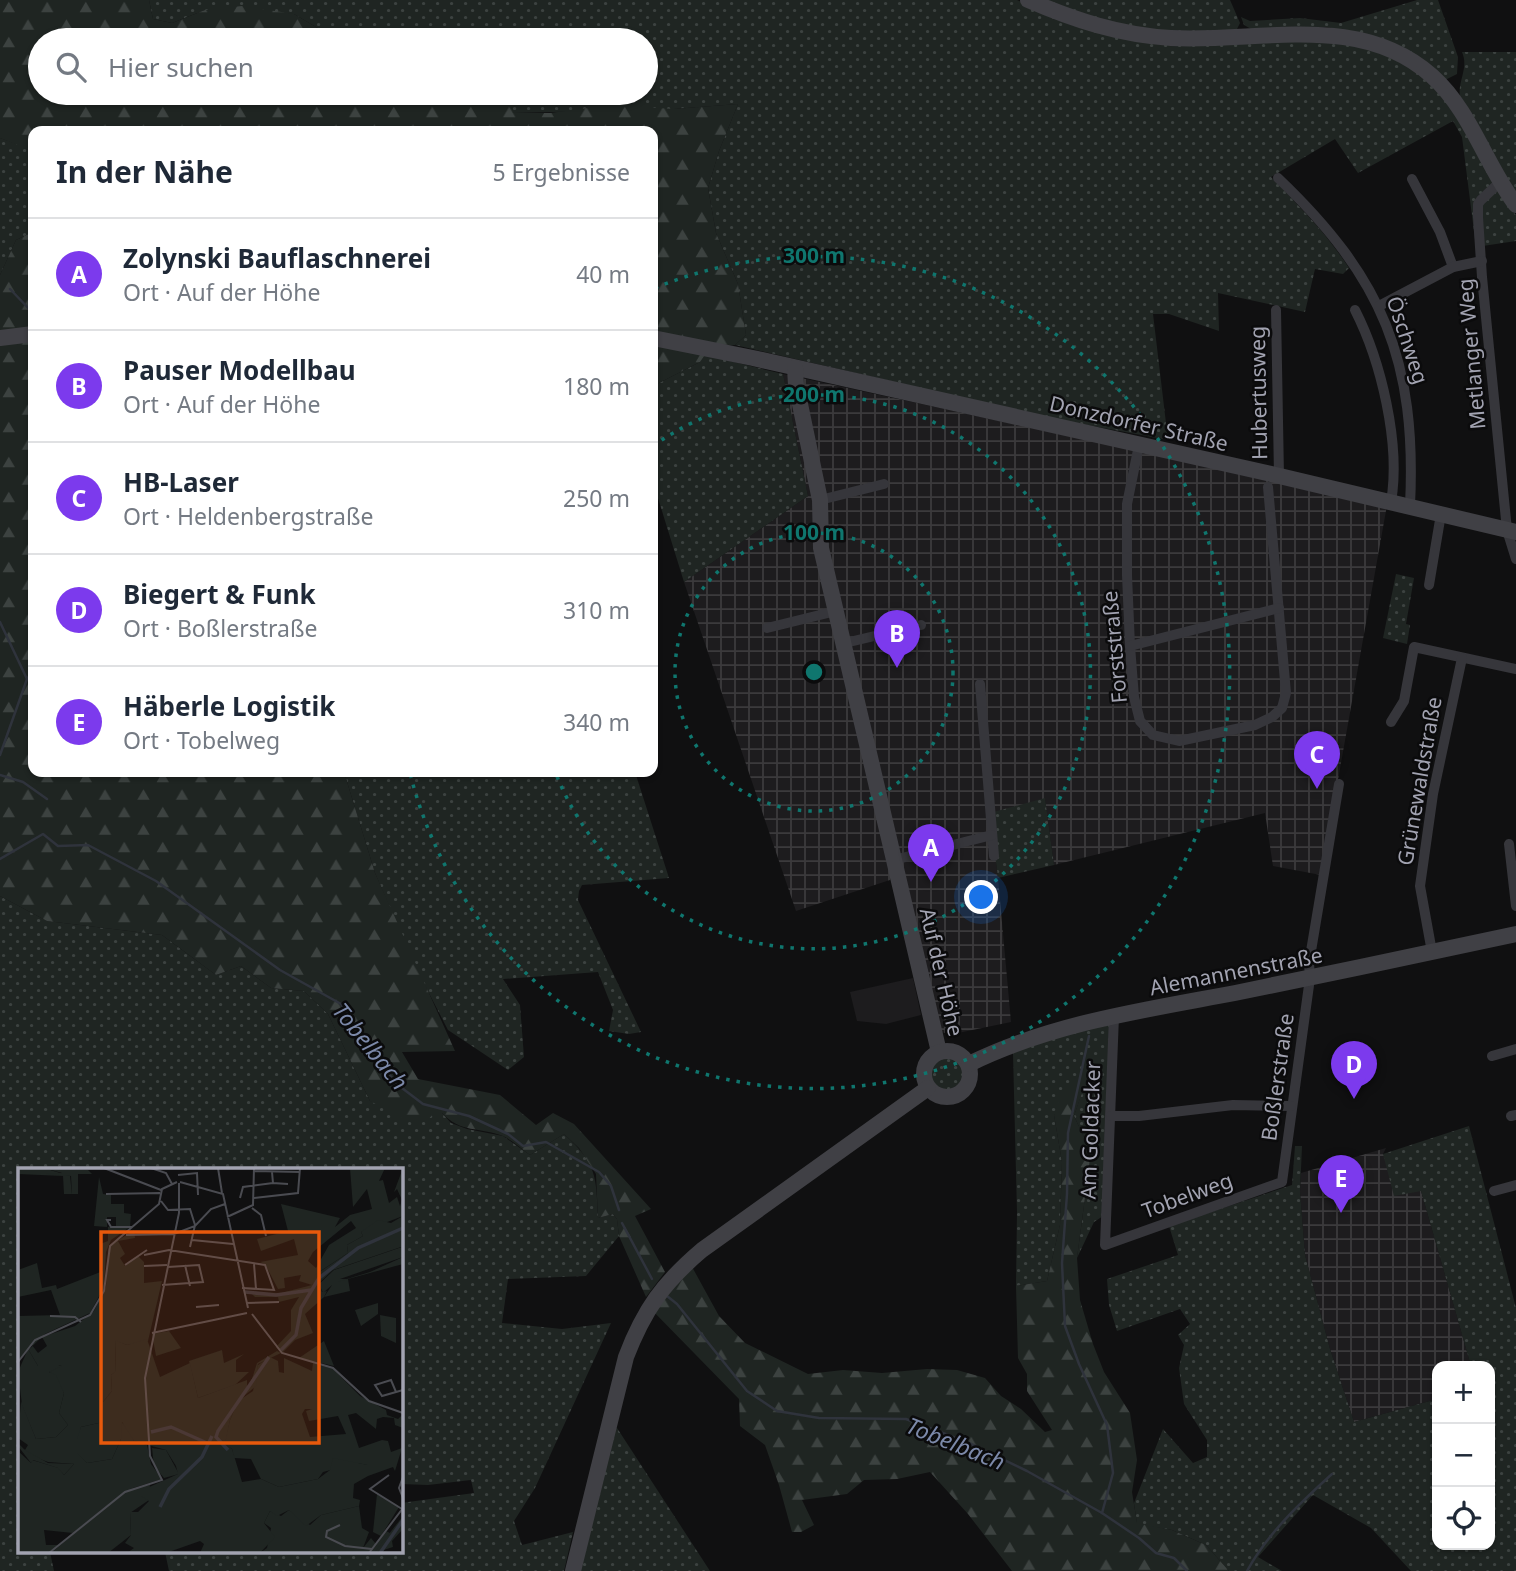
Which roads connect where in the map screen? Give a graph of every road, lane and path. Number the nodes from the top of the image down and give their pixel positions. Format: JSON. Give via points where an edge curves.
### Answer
{"nodes":[{"id":1,"x":1028,"y":0,"type":"edge"},
{"id":2,"x":1278,"y":178,"type":"dead end"},
{"id":3,"x":1412,"y":179,"type":"dead end"},
{"id":4,"x":1499,"y":183,"type":"junction"},
{"id":5,"x":1516,"y":205,"type":"edge"},
{"id":6,"x":1482,"y":261,"type":"junction"},
{"id":7,"x":1453,"y":267,"type":"junction"},
{"id":8,"x":1379,"y":306,"type":"junction"},
{"id":9,"x":1276,"y":310,"type":"dead end"},
{"id":10,"x":1354,"y":310,"type":"dead end"},
{"id":11,"x":28,"y":335,"type":"edge"},
{"id":12,"x":0,"y":338,"type":"edge"},
{"id":13,"x":658,"y":339,"type":"edge"},
{"id":14,"x":795,"y":368,"type":"junction"},
{"id":15,"x":1139,"y":445,"type":"junction"},
{"id":16,"x":1273,"y":481,"type":"junction"},
{"id":17,"x":884,"y":484,"type":"dead end"},
{"id":18,"x":820,"y":500,"type":"junction"},
{"id":19,"x":1391,"y":502,"type":"junction"},
{"id":20,"x":1410,"y":506,"type":"junction"},
{"id":21,"x":1441,"y":514,"type":"junction"},
{"id":22,"x":1512,"y":531,"type":"edge"},
{"id":23,"x":1516,"y":559,"type":"edge"},
{"id":24,"x":1429,"y":585,"type":"dead end"},
{"id":25,"x":1279,"y":608,"type":"junction"},
{"id":26,"x":836,"y":611,"type":"junction"},
{"id":27,"x":921,"y":625,"type":"dead end"},
{"id":28,"x":767,"y":628,"type":"dead end"},
{"id":29,"x":845,"y":643,"type":"junction"},
{"id":30,"x":1130,"y":646,"type":"junction"},
{"id":31,"x":1462,"y":658,"type":"junction"},
{"id":32,"x":1516,"y":669,"type":"edge"},
{"id":33,"x":979,"y":684,"type":"dead end"},
{"id":34,"x":1391,"y":722,"type":"dead end"},
{"id":35,"x":1339,"y":784,"type":"dead end"},
{"id":36,"x":992,"y":835,"type":"junction"},
{"id":37,"x":1509,"y":844,"type":"dead end"},
{"id":38,"x":994,"y":856,"type":"dead end"},
{"id":39,"x":894,"y":860,"type":"junction"},
{"id":40,"x":1516,"y":906,"type":"edge"},
{"id":41,"x":1516,"y":934,"type":"edge"},
{"id":42,"x":1432,"y":952,"type":"junction"},
{"id":43,"x":1310,"y":978,"type":"junction"},
{"id":44,"x":1114,"y":1016,"type":"junction"},
{"id":45,"x":1516,"y":1049,"type":"edge"},
{"id":46,"x":939,"y":1052,"type":"junction"},
{"id":47,"x":1492,"y":1056,"type":"dead end"},
{"id":48,"x":969,"y":1064,"type":"junction"},
{"id":49,"x":928,"y":1088,"type":"junction"},
{"id":50,"x":1291,"y":1106,"type":"junction"},
{"id":51,"x":1111,"y":1116,"type":"junction"},
{"id":52,"x":1282,"y":1182,"type":"joint"},
{"id":53,"x":1516,"y":1185,"type":"edge"},
{"id":54,"x":1494,"y":1191,"type":"dead end"},
{"id":55,"x":1105,"y":1245,"type":"joint"},
{"id":56,"x":573,"y":1571,"type":"edge"}],
"edges":[{"from":1,"to":4,"type":"street","via":[[1093,25],[1147,36],[1199,39],[1308,34],[1349,37],[1384,47],[1420,67],[1446,90],[1466,117]]},
{"from":2,"to":8,"type":"street","name":"Öschweg","via":[[1345,250]]},
{"from":3,"to":7,"type":"street"},
{"from":4,"to":5,"type":"street"},
{"from":4,"to":6,"type":"street","name":"Metlanger Weg","via":[[1478,204]]},
{"from":6,"to":7,"type":"street"},
{"from":6,"to":22,"type":"street","name":"Metlanger Weg"},
{"from":7,"to":8,"type":"street"},
{"from":8,"to":20,"type":"street","name":"Öschweg","via":[[1406,397]]},
{"from":9,"to":16,"type":"street","name":"Hubertusweg"},
{"from":10,"to":19,"type":"street","via":[[1375,355],[1386,402],[1393,452]]},
{"from":11,"to":12,"type":"street"},
{"from":13,"to":14,"type":"street","name":"Donzdorfer Straße"},
{"from":14,"to":15,"type":"street","name":"Donzdorfer Straße"},
{"from":14,"to":18,"type":"street","name":"Auf der Höhe"},
{"from":15,"to":16,"type":"street","name":"Donzdorfer Straße"},
{"from":15,"to":30,"type":"street","name":"Forststraße","via":[[1127,504]]},
{"from":16,"to":19,"type":"street","name":"Donzdorfer Straße"},
{"from":16,"to":25,"type":"street","name":"Forststraße"},
{"from":17,"to":18,"type":"street"},
{"from":18,"to":26,"type":"street","name":"Auf der Höhe","via":[[821,548]]},
{"from":19,"to":20,"type":"street","name":"Donzdorfer Straße"},
{"from":20,"to":21,"type":"street","name":"Donzdorfer Straße"},
{"from":21,"to":22,"type":"street","name":"Donzdorfer Straße"},
{"from":21,"to":24,"type":"street"},
{"from":22,"to":23,"type":"street","name":"Metlanger Weg"},
{"from":25,"to":30,"type":"street"},
{"from":25,"to":30,"type":"street","name":"Forststraße","via":[[1286,693],[1282,708],[1255,725],[1179,741],[1153,735],[1140,720]]},
{"from":26,"to":28,"type":"street"},
{"from":26,"to":29,"type":"street","name":"Auf der Höhe"},
{"from":27,"to":29,"type":"street"},
{"from":29,"to":39,"type":"street","name":"Auf der Höhe"},
{"from":31,"to":32,"type":"street"},
{"from":31,"to":34,"type":"street","via":[[1414,647],[1404,702]]},
{"from":31,"to":42,"type":"street","name":"Grünewaldstraße","via":[[1433,794],[1420,886]]},
{"from":33,"to":36,"type":"street"},
{"from":35,"to":43,"type":"street","name":"Boßlerstraße"},
{"from":36,"to":38,"type":"street"},
{"from":36,"to":39,"type":"street"},
{"from":37,"to":40,"type":"street"},
{"from":39,"to":46,"type":"street","name":"Auf der Höhe"},
{"from":41,"to":42,"type":"street","name":"Alemannenstraße"},
{"from":42,"to":43,"type":"street","name":"Alemannenstraße"},
{"from":43,"to":44,"type":"street","name":"Alemannenstraße"},
{"from":43,"to":50,"type":"street","name":"Boßlerstraße"},
{"from":44,"to":48,"type":"street","name":"Alemannenstraße","via":[[1020,1042]]},
{"from":44,"to":51,"type":"street","name":"Am Goldacker"},
{"from":45,"to":47,"type":"street"},
{"from":46,"to":48,"type":"street","via":[[954,1051]]},
{"from":46,"to":49,"type":"street","via":[[925,1067]]},
{"from":48,"to":49,"type":"street","via":[[971,1079],[959,1094],[940,1096]]},
{"from":49,"to":56,"type":"street","via":[[702,1250],[662,1288],[626,1357]]},
{"from":50,"to":51,"type":"street","via":[[1233,1105]]},
{"from":50,"to":52,"type":"street","name":"Boßlerstraße"},
{"from":51,"to":55,"type":"street","name":"Am Goldacker"},
{"from":52,"to":55,"type":"street","name":"Tobelweg"},
{"from":53,"to":54,"type":"street"}]}
